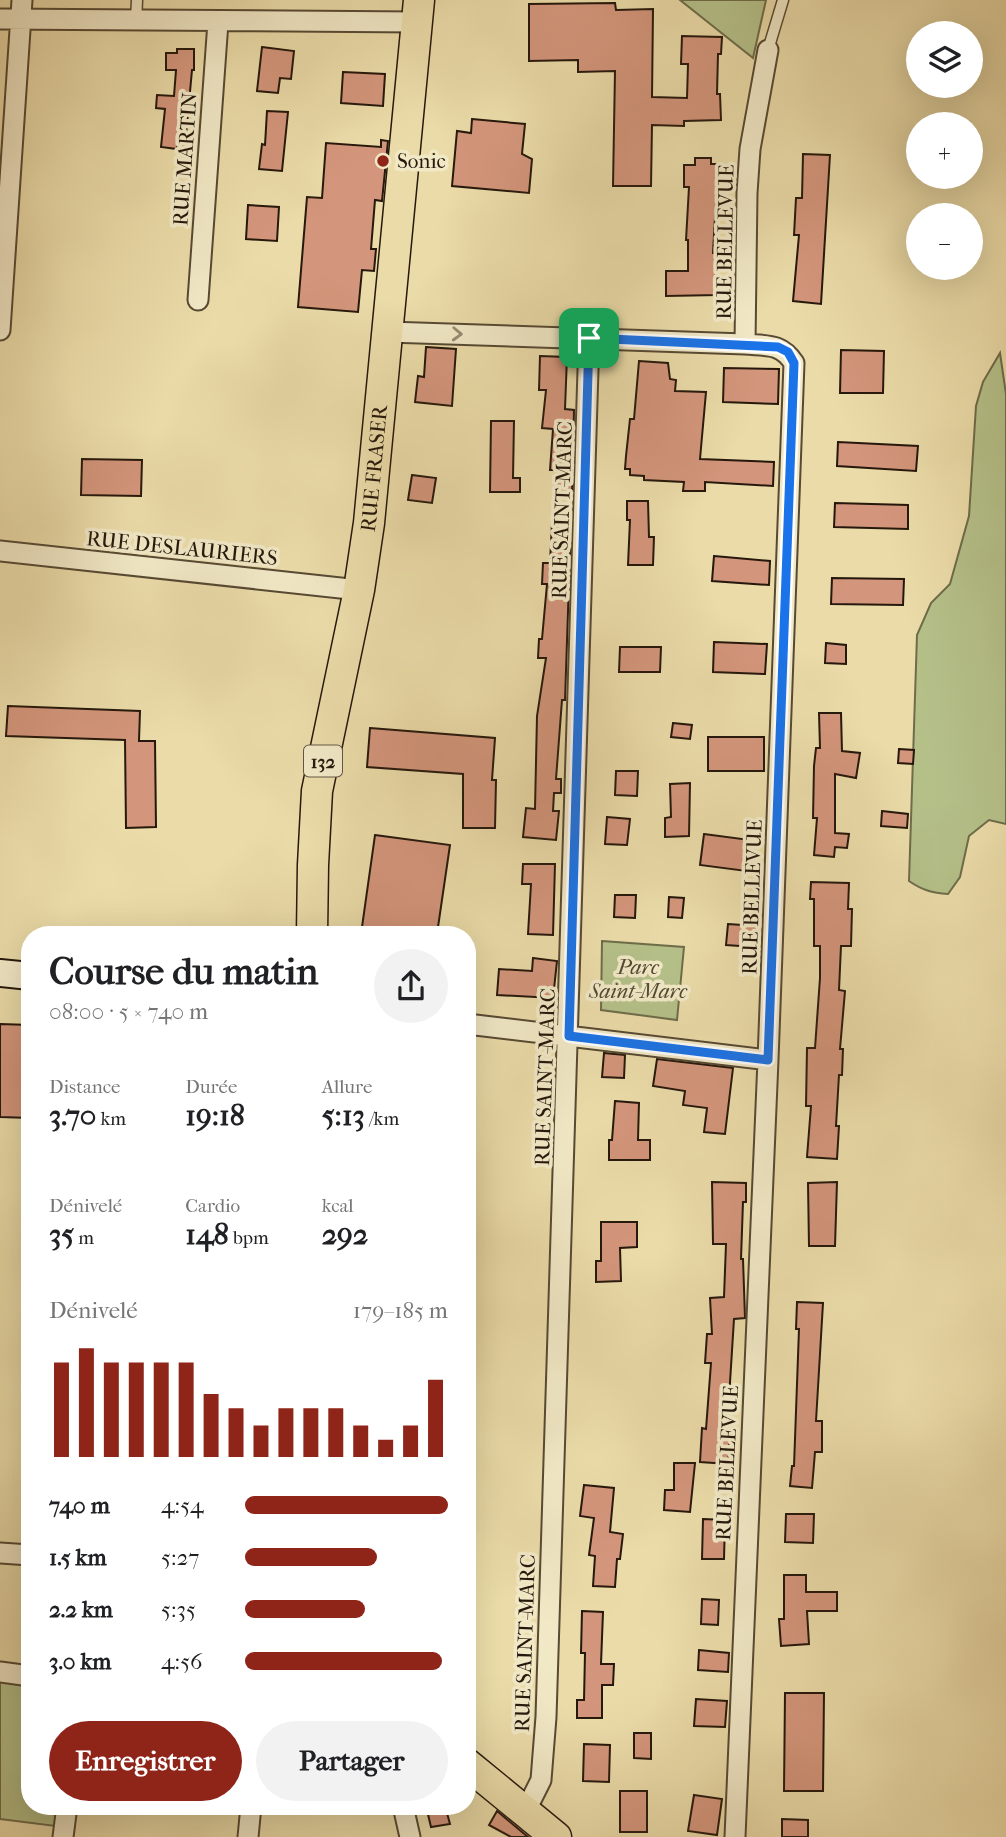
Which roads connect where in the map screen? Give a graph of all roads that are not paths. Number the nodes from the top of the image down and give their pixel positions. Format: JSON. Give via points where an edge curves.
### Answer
{"nodes":[{"id":1,"x":137,"y":0,"type":"edge"},
{"id":2,"x":783,"y":0,"type":"edge"},
{"id":3,"x":21,"y":10,"type":"edge"},
{"id":4,"x":418,"y":11,"type":"edge"},
{"id":5,"x":0,"y":19,"type":"edge"},
{"id":6,"x":136,"y":20,"type":"junction"},
{"id":7,"x":218,"y":22,"type":"junction"},
{"id":8,"x":768,"y":50,"type":"joint"},
{"id":9,"x":198,"y":300,"type":"dead end"},
{"id":10,"x":0,"y":330,"type":"edge"},
{"id":11,"x":388,"y":332,"type":"junction"},
{"id":12,"x":589,"y":338,"type":"junction"},
{"id":13,"x":745,"y":344,"type":"junction"},
{"id":14,"x":0,"y":551,"type":"edge"},
{"id":15,"x":359,"y":590,"type":"junction"},
{"id":16,"x":312,"y":926,"type":"edge"},
{"id":17,"x":0,"y":972,"type":"edge"},
{"id":18,"x":21,"y":975,"type":"edge"},
{"id":19,"x":476,"y":1025,"type":"edge"},
{"id":20,"x":569,"y":1036,"type":"junction"},
{"id":21,"x":768,"y":1060,"type":"junction"},
{"id":22,"x":0,"y":1553,"type":"edge"},
{"id":23,"x":21,"y":1554,"type":"edge"},
{"id":24,"x":0,"y":1672,"type":"edge"},
{"id":25,"x":21,"y":1675,"type":"edge"},
{"id":26,"x":476,"y":1773,"type":"edge"},
{"id":27,"x":525,"y":1812,"type":"junction"},
{"id":28,"x":66,"y":1815,"type":"edge"},
{"id":29,"x":250,"y":1815,"type":"edge"},
{"id":30,"x":405,"y":1815,"type":"edge"},
{"id":31,"x":63,"y":1837,"type":"edge"},
{"id":32,"x":248,"y":1837,"type":"edge"},
{"id":33,"x":410,"y":1837,"type":"edge"},
{"id":34,"x":556,"y":1837,"type":"edge"},
{"id":35,"x":735,"y":1837,"type":"edge"}],
"edges":[{"from":1,"to":6,"type":"lane"},
{"from":2,"to":8,"type":"lane","name":"RUE BELLEVUE"},
{"from":3,"to":5,"type":"street"},
{"from":3,"to":6,"type":"street"},
{"from":3,"to":10,"type":"street"},
{"from":4,"to":7,"type":"street"},
{"from":4,"to":11,"type":"main road","name":"RUE FRASER","number":"132"},
{"from":6,"to":7,"type":"street"},
{"from":7,"to":9,"type":"street","name":"RUE MARTIN"},
{"from":8,"to":13,"type":"street","name":"RUE BELLEVUE","via":[[750,160]]},
{"from":11,"to":12,"type":"street","one_way":true},
{"from":11,"to":15,"type":"main road","name":"RUE FRASER","number":"132"},
{"from":12,"to":13,"type":"street"},
{"from":12,"to":20,"type":"street","name":"RUE SAINT-MARC"},
{"from":13,"to":21,"type":"street","name":"RUE BELLEVUE","via":[[778,347],[788,352],[794,363]]},
{"from":14,"to":15,"type":"street","name":"RUE DESLAURIERS"},
{"from":15,"to":16,"type":"main road","name":"RUE FRASER","number":"132","via":[[317,791]]},
{"from":17,"to":18,"type":"main road"},
{"from":19,"to":20,"type":"street"},
{"from":20,"to":21,"type":"street"},
{"from":20,"to":27,"type":"street","name":"RUE SAINT-MARC","via":[[546,1717],[541,1780]]},
{"from":21,"to":35,"type":"street","name":"RUE BELLEVUE"},
{"from":22,"to":23,"type":"street"},
{"from":24,"to":25,"type":"street"},
{"from":26,"to":27,"type":"main road"},
{"from":27,"to":34,"type":"main road"},
{"from":28,"to":31,"type":"street"},
{"from":29,"to":32,"type":"street"},
{"from":30,"to":33,"type":"street"}]}
